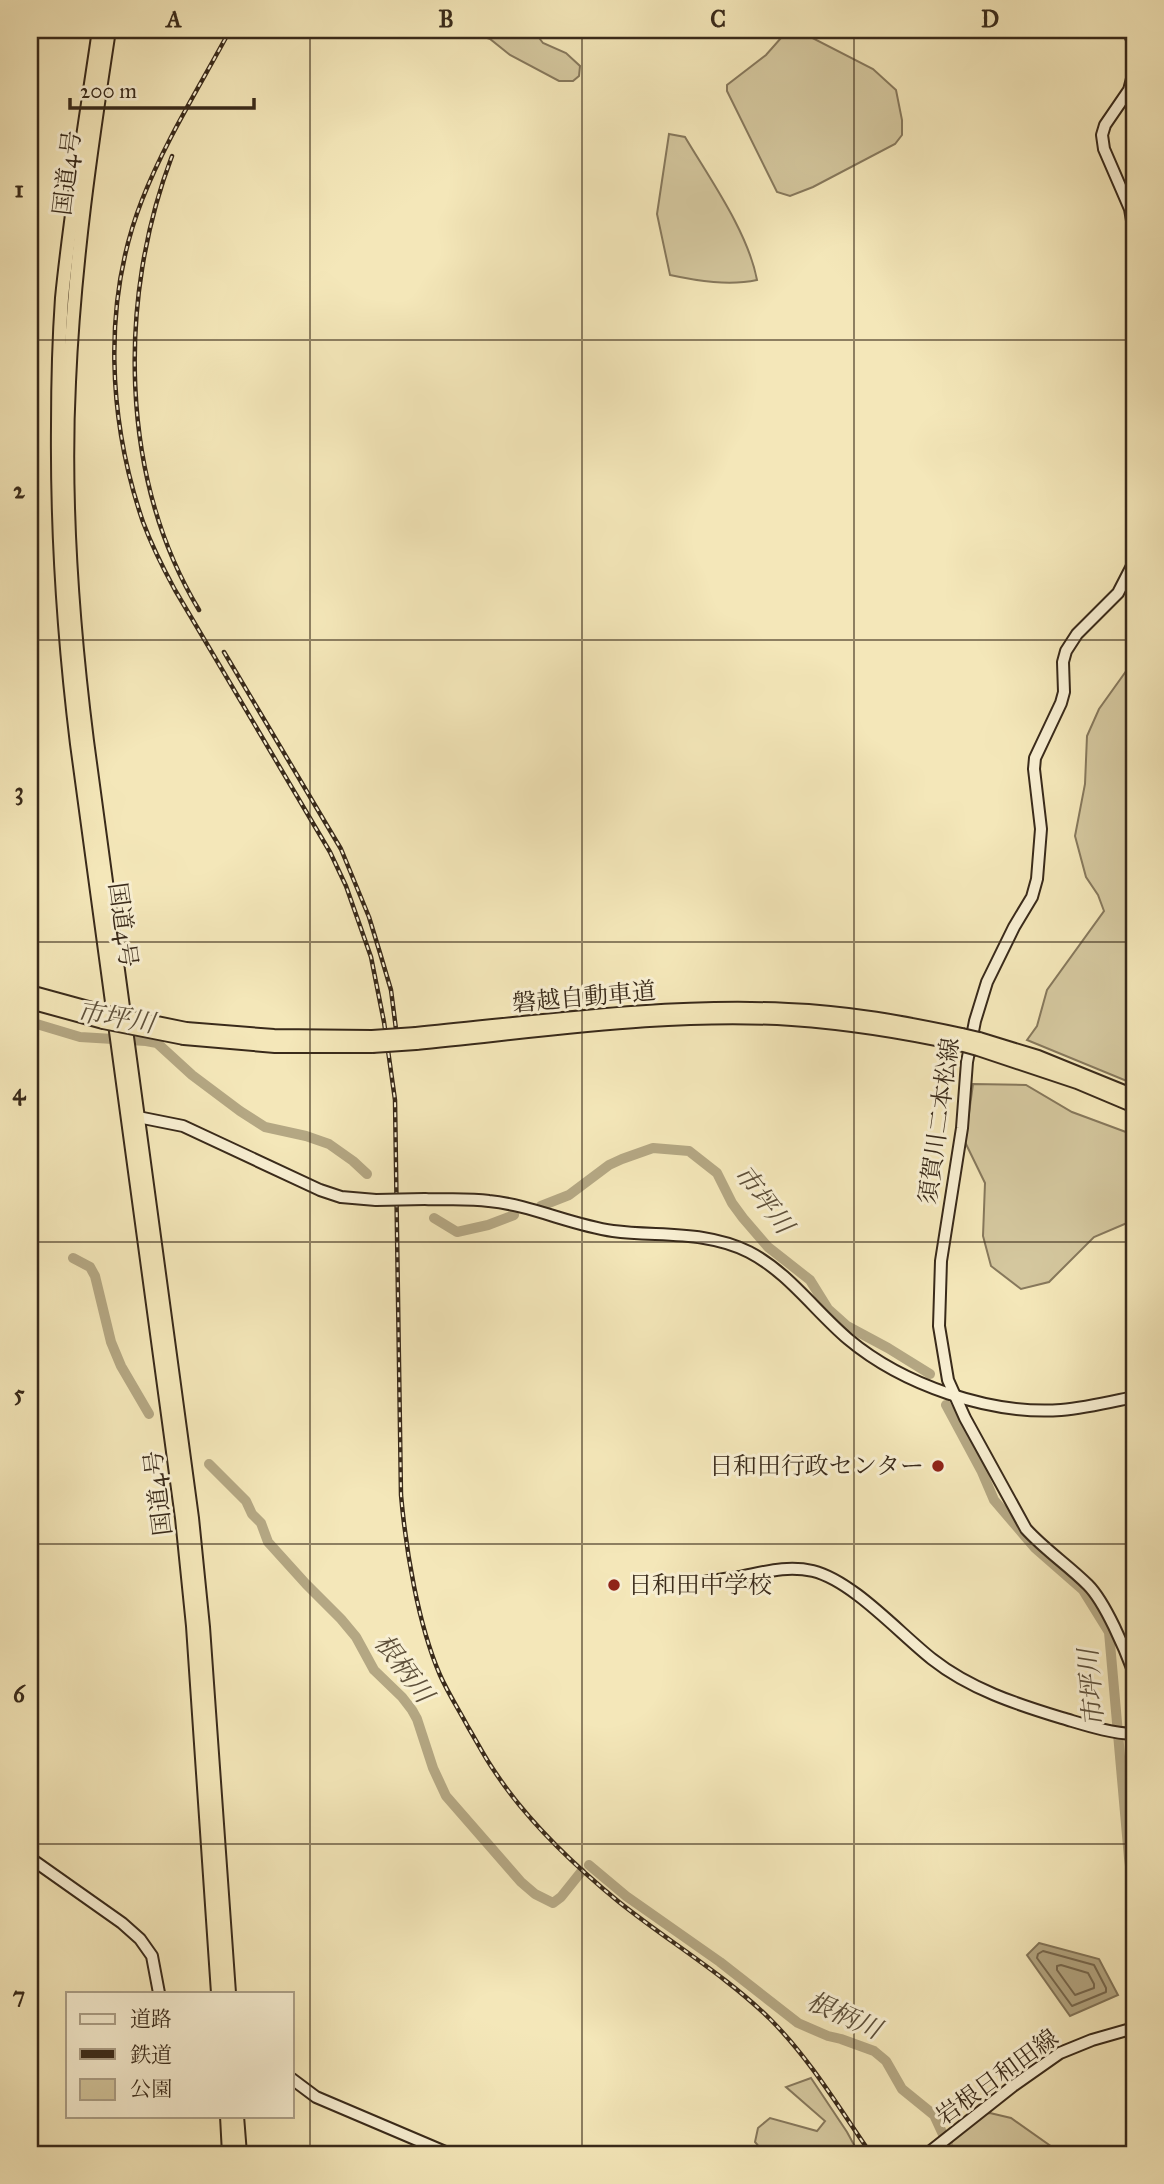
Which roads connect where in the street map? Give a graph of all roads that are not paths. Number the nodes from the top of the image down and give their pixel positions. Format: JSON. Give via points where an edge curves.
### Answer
{"nodes":[{"id":1,"x":99,"y":30,"type":"edge"},
{"id":2,"x":109,"y":30,"type":"edge"},
{"id":3,"x":1128,"y":30,"type":"edge"},
{"id":4,"x":1134,"y":45,"type":"edge"},
{"id":5,"x":1134,"y":71,"type":"edge"},
{"id":6,"x":1134,"y":232,"type":"edge"},
{"id":7,"x":1134,"y":335,"type":"edge"},
{"id":8,"x":1134,"y":341,"type":"edge"},
{"id":9,"x":1134,"y":562,"type":"edge"},
{"id":10,"x":30,"y":992,"type":"edge"},
{"id":11,"x":30,"y":1002,"type":"edge"},
{"id":12,"x":103,"y":1017,"type":"junction"},
{"id":13,"x":978,"y":1044,"type":"junction"},
{"id":14,"x":1134,"y":1096,"type":"edge"},
{"id":15,"x":1134,"y":1106,"type":"edge"},
{"id":16,"x":138,"y":1117,"type":"junction"},
{"id":17,"x":953,"y":1394,"type":"junction"},
{"id":18,"x":1134,"y":1397,"type":"edge"},
{"id":19,"x":702,"y":1582,"type":"dead end"},
{"id":20,"x":1134,"y":1673,"type":"edge"},
{"id":21,"x":1134,"y":1734,"type":"edge"},
{"id":22,"x":30,"y":1858,"type":"edge"},
{"id":23,"x":159,"y":1992,"type":"edge"},
{"id":24,"x":218,"y":1992,"type":"edge"},
{"id":25,"x":229,"y":1992,"type":"edge"},
{"id":26,"x":1134,"y":2028,"type":"edge"},
{"id":27,"x":294,"y":2080,"type":"edge"},
{"id":28,"x":227,"y":2118,"type":"edge"},
{"id":29,"x":237,"y":2118,"type":"edge"},
{"id":30,"x":229,"y":2154,"type":"edge"},
{"id":31,"x":240,"y":2154,"type":"edge"},
{"id":32,"x":450,"y":2154,"type":"edge"},
{"id":33,"x":927,"y":2154,"type":"edge"}],
"edges":[{"from":1,"to":24,"type":"highway","name":"国道4号","via":[[62,299],[57,477],[60,574],[77,744],[182,1518]]},
{"from":2,"to":16,"type":"highway","name":"国道4号","via":[[75,287],[67,477],[79,671]]},
{"from":3,"to":4,"type":"main road"},
{"from":5,"to":6,"type":"main road","via":[[1129,90],[1102,135]]},
{"from":7,"to":8,"type":"main road"},
{"from":9,"to":17,"type":"main road","name":"須賀川二本松線","via":[[1118,593],[1077,634],[1064,656],[1061,703],[1034,762],[1041,829],[1035,890],[987,982],[975,1021],[941,1261],[939,1326]]},
{"from":10,"to":12,"type":"highway","name":"磐越自動車道"},
{"from":11,"to":12,"type":"highway","name":"磐越自動車道"},
{"from":12,"to":13,"type":"highway","name":"磐越自動車道","bridge":true,"via":[[185,1033],[372,1041],[654,1011],[751,1008],[870,1018]]},
{"from":13,"to":14,"type":"highway","name":"磐越自動車道","via":[[1038,1057]]},
{"from":13,"to":15,"type":"highway","name":"磐越自動車道"},
{"from":16,"to":17,"type":"main road","bridge":true,"via":[[183,1126],[341,1196],[491,1201],[613,1231],[692,1236],[736,1246],[769,1264],[862,1349],[906,1375]]},
{"from":16,"to":25,"type":"highway","name":"国道4号","via":[[194,1540]]},
{"from":17,"to":18,"type":"main road","via":[[998,1407],[1035,1410]]},
{"from":17,"to":20,"type":"main road","name":"須賀川二本松線","via":[[1026,1529],[1093,1591]]},
{"from":19,"to":21,"type":"main road","via":[[778,1568],[816,1572],[858,1596],[963,1680],[1024,1707],[1089,1727]]},
{"from":22,"to":23,"type":"main road","via":[[143,1943],[152,1956]]},
{"from":26,"to":33,"type":"main road","name":"岩根日和田線","via":[[1060,2053]]},
{"from":27,"to":32,"type":"main road","via":[[317,2097]]},
{"from":28,"to":30,"type":"highway"},
{"from":29,"to":31,"type":"highway"}]}
